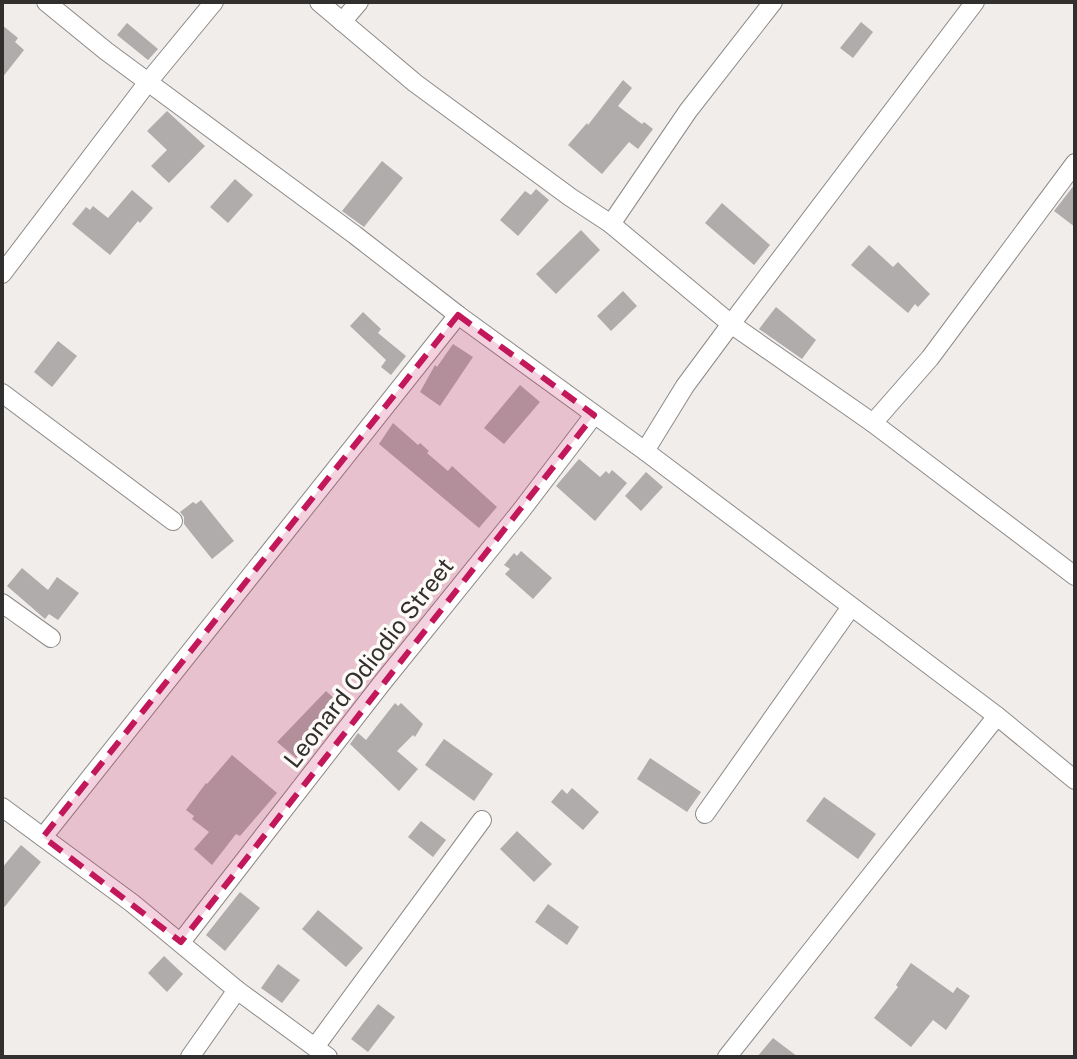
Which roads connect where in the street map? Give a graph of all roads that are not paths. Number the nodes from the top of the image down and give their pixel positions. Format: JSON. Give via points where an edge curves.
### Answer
{"nodes":[{"id":1,"x":46,"y":2,"type":"edge"},
{"id":2,"x":214,"y":2,"type":"edge"},
{"id":3,"x":319,"y":2,"type":"edge"},
{"id":4,"x":359,"y":2,"type":"edge"},
{"id":5,"x":773,"y":2,"type":"edge"},
{"id":6,"x":975,"y":2,"type":"edge"},
{"id":7,"x":342,"y":22,"type":"junction"},
{"id":8,"x":148,"y":82,"type":"junction"},
{"id":9,"x":1075,"y":163,"type":"edge"},
{"id":10,"x":611,"y":224,"type":"junction"},
{"id":11,"x":2,"y":274,"type":"edge"},
{"id":12,"x":458,"y":315,"type":"junction"},
{"id":13,"x":731,"y":324,"type":"junction"},
{"id":14,"x":2,"y":393,"type":"edge"},
{"id":15,"x":594,"y":415,"type":"junction"},
{"id":16,"x":873,"y":423,"type":"junction"},
{"id":17,"x":645,"y":451,"type":"junction"},
{"id":18,"x":173,"y":521,"type":"dead end"},
{"id":19,"x":1075,"y":576,"type":"edge"},
{"id":20,"x":2,"y":603,"type":"edge"},
{"id":21,"x":851,"y":607,"type":"junction"},
{"id":22,"x":51,"y":638,"type":"dead end"},
{"id":23,"x":997,"y":716,"type":"junction"},
{"id":24,"x":1075,"y":780,"type":"edge"},
{"id":25,"x":2,"y":807,"type":"edge"},
{"id":26,"x":705,"y":814,"type":"dead end"},
{"id":27,"x":482,"y":820,"type":"dead end"},
{"id":28,"x":43,"y":837,"type":"junction"},
{"id":29,"x":181,"y":942,"type":"junction"},
{"id":30,"x":237,"y":990,"type":"junction"},
{"id":31,"x":322,"y":1052,"type":"edge"},
{"id":32,"x":190,"y":1057,"type":"edge"},
{"id":33,"x":727,"y":1057,"type":"edge"}],
"edges":[{"from":1,"to":8,"type":"street"},
{"from":2,"to":8,"type":"street"},
{"from":3,"to":7,"type":"street"},
{"from":4,"to":7,"type":"street"},
{"from":5,"to":10,"type":"street","via":[[688,111]]},
{"from":6,"to":13,"type":"street"},
{"from":7,"to":10,"type":"street","via":[[415,83]]},
{"from":8,"to":11,"type":"street"},
{"from":8,"to":12,"type":"street"},
{"from":9,"to":16,"type":"street","via":[[930,358]]},
{"from":10,"to":13,"type":"street"},
{"from":12,"to":15,"type":"street"},
{"from":12,"to":28,"type":"street"},
{"from":13,"to":16,"type":"street"},
{"from":13,"to":17,"type":"street"},
{"from":14,"to":18,"type":"street"},
{"from":15,"to":17,"type":"street"},
{"from":15,"to":29,"type":"street","name":"Leonard Odiodio Street"},
{"from":16,"to":19,"type":"street"},
{"from":17,"to":21,"type":"street"},
{"from":20,"to":22,"type":"street"},
{"from":21,"to":23,"type":"street"},
{"from":21,"to":26,"type":"street"},
{"from":23,"to":24,"type":"street"},
{"from":23,"to":33,"type":"street"},
{"from":25,"to":28,"type":"street"},
{"from":27,"to":31,"type":"street"},
{"from":28,"to":29,"type":"street"},
{"from":29,"to":30,"type":"street"},
{"from":30,"to":31,"type":"street"},
{"from":30,"to":32,"type":"street"}]}
